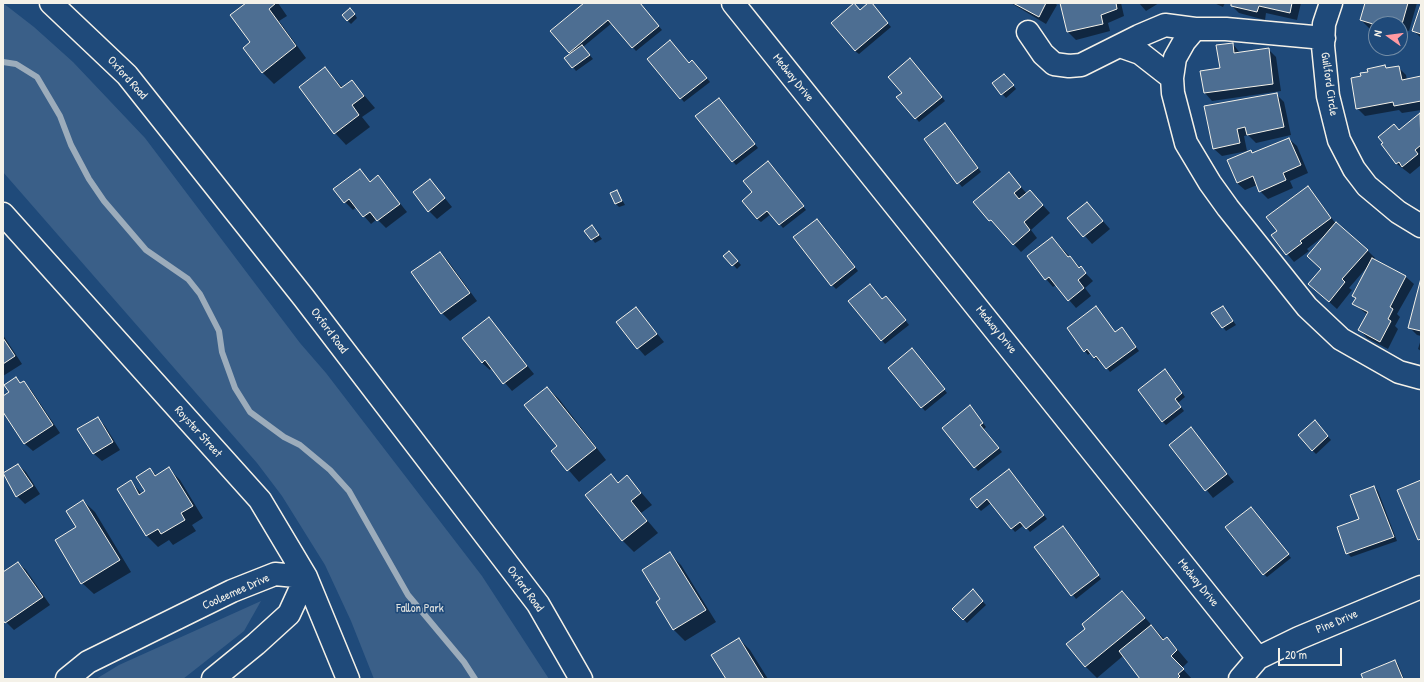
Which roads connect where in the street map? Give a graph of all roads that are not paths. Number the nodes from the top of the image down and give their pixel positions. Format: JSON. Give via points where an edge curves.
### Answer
{"nodes":[{"id":1,"x":51,"y":3,"type":"edge"},
{"id":2,"x":733,"y":3,"type":"edge"},
{"id":3,"x":1331,"y":3,"type":"edge"},
{"id":4,"x":1195,"y":29,"type":"junction"},
{"id":5,"x":1028,"y":32,"type":"dead end"},
{"id":6,"x":1324,"y":38,"type":"junction"},
{"id":7,"x":1120,"y":46,"type":"junction"},
{"id":8,"x":1172,"y":78,"type":"junction"},
{"id":9,"x":3,"y":214,"type":"edge"},
{"id":10,"x":1421,"y":226,"type":"edge"},
{"id":11,"x":1421,"y":378,"type":"edge"},
{"id":12,"x":306,"y":577,"type":"junction"},
{"id":13,"x":1421,"y":587,"type":"edge"},
{"id":14,"x":1258,"y":658,"type":"junction"},
{"id":15,"x":67,"y":679,"type":"edge"},
{"id":16,"x":213,"y":679,"type":"edge"},
{"id":17,"x":348,"y":679,"type":"edge"},
{"id":18,"x":581,"y":679,"type":"edge"},
{"id":19,"x":1240,"y":679,"type":"edge"}],
"edges":[{"from":1,"to":18,"type":"street","name":"Oxford Road","via":[[127,75],[304,298],[538,604]]},
{"from":2,"to":14,"type":"street","name":"Medway Drive"},
{"from":3,"to":6,"type":"street","name":"Guilford Circle","via":[[1324,24]]},
{"from":4,"to":6,"type":"street","via":[[1226,29]]},
{"from":4,"to":7,"type":"street","via":[[1165,25]]},
{"from":4,"to":8,"type":"street","via":[[1175,58]]},
{"from":5,"to":7,"type":"street","via":[[1043,54],[1054,64],[1082,65]]},
{"from":6,"to":10,"type":"street","name":"Guilford Circle","via":[[1328,96],[1339,140],[1354,169],[1367,186],[1398,212]]},
{"from":7,"to":8,"type":"street","via":[[1140,53]]},
{"from":8,"to":11,"type":"street","via":[[1186,143],[1224,201],[1308,306],[1341,339],[1399,372]]},
{"from":9,"to":12,"type":"street","name":"Royster Street","via":[[260,500]]},
{"from":12,"to":15,"type":"street","name":"Cooleemee Drive","via":[[275,574],[232,591],[88,662]]},
{"from":12,"to":16,"type":"street","via":[[289,614]]},
{"from":12,"to":17,"type":"street","name":"Royster Street"},
{"from":13,"to":14,"type":"street","name":"Pine Drive"},
{"from":14,"to":19,"type":"street","name":"Pine Drive"}]}
